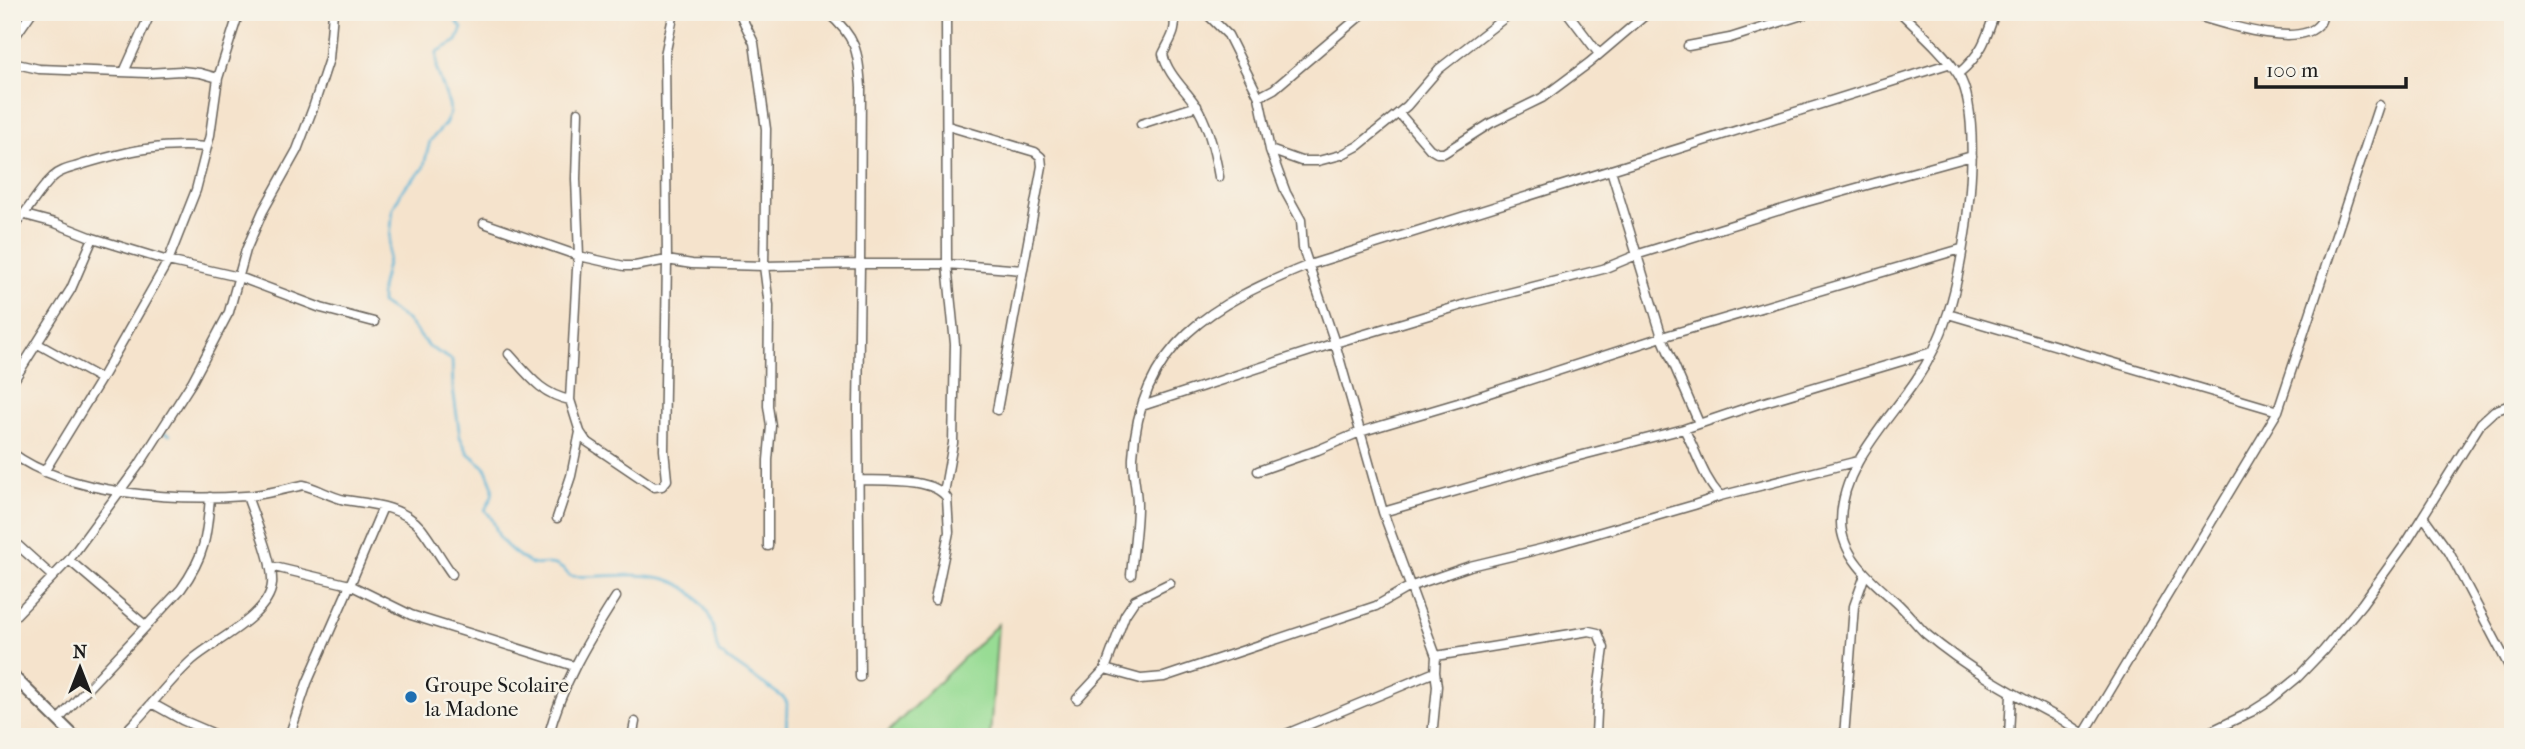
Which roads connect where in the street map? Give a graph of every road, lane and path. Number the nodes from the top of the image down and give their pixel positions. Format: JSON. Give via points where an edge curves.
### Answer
{"nodes":[{"id":1,"x":32,"y":12,"type":"edge"},
{"id":2,"x":151,"y":12,"type":"edge"},
{"id":3,"x":239,"y":12,"type":"edge"},
{"id":4,"x":333,"y":12,"type":"edge"},
{"id":5,"x":674,"y":12,"type":"edge"},
{"id":6,"x":739,"y":12,"type":"edge"},
{"id":7,"x":816,"y":12,"type":"edge"},
{"id":8,"x":864,"y":12,"type":"edge"},
{"id":9,"x":946,"y":12,"type":"edge"},
{"id":10,"x":1174,"y":12,"type":"edge"},
{"id":11,"x":1205,"y":12,"type":"edge"},
{"id":12,"x":1365,"y":12,"type":"edge"},
{"id":13,"x":1512,"y":12,"type":"edge"},
{"id":14,"x":1567,"y":12,"type":"edge"},
{"id":15,"x":1649,"y":12,"type":"edge"},
{"id":16,"x":1812,"y":12,"type":"edge"},
{"id":17,"x":1900,"y":12,"type":"edge"},
{"id":18,"x":1995,"y":12,"type":"edge"},
{"id":19,"x":2185,"y":12,"type":"edge"},
{"id":20,"x":2230,"y":12,"type":"edge"},
{"id":21,"x":2323,"y":12,"type":"edge"},
{"id":22,"x":828,"y":13,"type":"edge"},
{"id":23,"x":2227,"y":23,"type":"junction"},
{"id":24,"x":12,"y":41,"type":"edge"},
{"id":25,"x":1688,"y":46,"type":"dead end"},
{"id":26,"x":1599,"y":54,"type":"junction"},
{"id":27,"x":12,"y":63,"type":"edge"},
{"id":28,"x":1948,"y":64,"type":"junction"},
{"id":29,"x":124,"y":72,"type":"junction"},
{"id":30,"x":1958,"y":74,"type":"junction"},
{"id":31,"x":218,"y":78,"type":"junction"},
{"id":32,"x":1259,"y":97,"type":"junction"},
{"id":33,"x":2379,"y":105,"type":"dead end"},
{"id":34,"x":1197,"y":106,"type":"junction"},
{"id":35,"x":578,"y":111,"type":"dead end"},
{"id":36,"x":1399,"y":113,"type":"junction"},
{"id":37,"x":1141,"y":124,"type":"dead end"},
{"id":38,"x":948,"y":126,"type":"junction"},
{"id":39,"x":207,"y":147,"type":"junction"},
{"id":40,"x":1270,"y":150,"type":"junction"},
{"id":41,"x":1972,"y":156,"type":"junction"},
{"id":42,"x":1611,"y":170,"type":"junction"},
{"id":43,"x":1219,"y":177,"type":"dead end"},
{"id":44,"x":25,"y":215,"type":"junction"},
{"id":45,"x":484,"y":223,"type":"dead end"},
{"id":46,"x":12,"y":228,"type":"edge"},
{"id":47,"x":93,"y":237,"type":"junction"},
{"id":48,"x":1961,"y":249,"type":"junction"},
{"id":49,"x":1639,"y":254,"type":"junction"},
{"id":50,"x":579,"y":256,"type":"junction"},
{"id":51,"x":667,"y":260,"type":"junction"},
{"id":52,"x":168,"y":261,"type":"junction"},
{"id":53,"x":860,"y":264,"type":"junction"},
{"id":54,"x":947,"y":264,"type":"junction"},
{"id":55,"x":1309,"y":265,"type":"junction"},
{"id":56,"x":764,"y":266,"type":"junction"},
{"id":57,"x":1023,"y":270,"type":"junction"},
{"id":58,"x":239,"y":277,"type":"junction"},
{"id":59,"x":1948,"y":314,"type":"junction"},
{"id":60,"x":374,"y":322,"type":"dead end"},
{"id":61,"x":1662,"y":337,"type":"junction"},
{"id":62,"x":1335,"y":343,"type":"junction"},
{"id":63,"x":38,"y":344,"type":"junction"},
{"id":64,"x":1932,"y":352,"type":"junction"},
{"id":65,"x":509,"y":354,"type":"dead end"},
{"id":66,"x":101,"y":379,"type":"junction"},
{"id":67,"x":12,"y":383,"type":"edge"},
{"id":68,"x":570,"y":400,"type":"junction"},
{"id":69,"x":2511,"y":403,"type":"edge"},
{"id":70,"x":1142,"y":406,"type":"junction"},
{"id":71,"x":997,"y":410,"type":"dead end"},
{"id":72,"x":2278,"y":411,"type":"junction"},
{"id":73,"x":1699,"y":423,"type":"junction"},
{"id":74,"x":1684,"y":429,"type":"junction"},
{"id":75,"x":580,"y":432,"type":"junction"},
{"id":76,"x":1360,"y":432,"type":"junction"},
{"id":77,"x":12,"y":453,"type":"edge"},
{"id":78,"x":1858,"y":461,"type":"junction"},
{"id":79,"x":1258,"y":471,"type":"dead end"},
{"id":80,"x":44,"y":472,"type":"junction"},
{"id":81,"x":859,"y":480,"type":"junction"},
{"id":82,"x":118,"y":492,"type":"junction"},
{"id":83,"x":944,"y":493,"type":"junction"},
{"id":84,"x":1720,"y":495,"type":"junction"},
{"id":85,"x":247,"y":496,"type":"junction"},
{"id":86,"x":211,"y":497,"type":"junction"},
{"id":87,"x":383,"y":507,"type":"junction"},
{"id":88,"x":1383,"y":512,"type":"junction"},
{"id":89,"x":2423,"y":516,"type":"junction"},
{"id":90,"x":558,"y":518,"type":"dead end"},
{"id":91,"x":12,"y":540,"type":"edge"},
{"id":92,"x":768,"y":546,"type":"dead end"},
{"id":93,"x":69,"y":560,"type":"junction"},
{"id":94,"x":270,"y":566,"type":"junction"},
{"id":95,"x":452,"y":574,"type":"dead end"},
{"id":96,"x":1131,"y":575,"type":"dead end"},
{"id":97,"x":1865,"y":575,"type":"junction"},
{"id":98,"x":52,"y":576,"type":"junction"},
{"id":99,"x":1170,"y":583,"type":"dead end"},
{"id":100,"x":350,"y":584,"type":"junction"},
{"id":101,"x":1409,"y":587,"type":"junction"},
{"id":102,"x":616,"y":597,"type":"dead end"},
{"id":103,"x":935,"y":600,"type":"dead end"},
{"id":104,"x":12,"y":619,"type":"edge"},
{"id":105,"x":146,"y":626,"type":"junction"},
{"id":106,"x":1436,"y":656,"type":"junction"},
{"id":107,"x":574,"y":666,"type":"junction"},
{"id":108,"x":1105,"y":669,"type":"junction"},
{"id":109,"x":1435,"y":672,"type":"junction"},
{"id":110,"x":2513,"y":674,"type":"edge"},
{"id":111,"x":12,"y":675,"type":"edge"},
{"id":112,"x":860,"y":677,"type":"dead end"},
{"id":113,"x":2011,"y":694,"type":"junction"},
{"id":114,"x":1077,"y":699,"type":"dead end"},
{"id":115,"x":153,"y":704,"type":"junction"},
{"id":116,"x":59,"y":719,"type":"junction"},
{"id":117,"x":635,"y":722,"type":"dead end"},
{"id":118,"x":1596,"y":734,"type":"dead end"},
{"id":119,"x":2201,"y":735,"type":"edge"},
{"id":120,"x":2087,"y":736,"type":"edge"},
{"id":121,"x":75,"y":737,"type":"edge"},
{"id":122,"x":127,"y":737,"type":"edge"},
{"id":123,"x":215,"y":737,"type":"edge"},
{"id":124,"x":289,"y":737,"type":"edge"},
{"id":125,"x":548,"y":737,"type":"edge"},
{"id":126,"x":632,"y":737,"type":"edge"},
{"id":127,"x":1279,"y":737,"type":"edge"},
{"id":128,"x":1432,"y":737,"type":"edge"},
{"id":129,"x":1844,"y":737,"type":"edge"},
{"id":130,"x":2009,"y":737,"type":"edge"},
{"id":131,"x":2223,"y":737,"type":"edge"}],
"edges":[{"from":1,"to":24,"type":"street"},
{"from":2,"to":29,"type":"street"},
{"from":3,"to":31,"type":"street"},
{"from":4,"to":58,"type":"street","via":[[328,59],[313,108],[297,150],[263,211]]},
{"from":5,"to":51,"type":"street","via":[[665,55]]},
{"from":6,"to":56,"type":"street","via":[[754,43],[766,129]]},
{"from":7,"to":22,"type":"street"},
{"from":8,"to":22,"type":"street"},
{"from":9,"to":38,"type":"street"},
{"from":10,"to":34,"type":"street","via":[[1175,31],[1164,61]]},
{"from":11,"to":32,"type":"street","via":[[1227,34]]},
{"from":12,"to":32,"type":"street"},
{"from":13,"to":36,"type":"street","via":[[1439,69]]},
{"from":14,"to":26,"type":"street"},
{"from":15,"to":26,"type":"street"},
{"from":16,"to":25,"type":"street"},
{"from":17,"to":28,"type":"street"},
{"from":18,"to":30,"type":"street","via":[[1982,49]]},
{"from":19,"to":23,"type":"street"},
{"from":20,"to":23,"type":"street"},
{"from":21,"to":23,"type":"street","via":[[2320,23],[2296,36]]},
{"from":22,"to":53,"type":"street","via":[[849,33],[859,64]]},
{"from":26,"to":36,"type":"street","via":[[1542,98],[1444,153],[1430,149]]},
{"from":27,"to":29,"type":"street","via":[[38,69]]},
{"from":28,"to":30,"type":"street"},
{"from":28,"to":42,"type":"street"},
{"from":29,"to":31,"type":"street","via":[[181,71]]},
{"from":30,"to":41,"type":"street","via":[[1970,112]]},
{"from":31,"to":39,"type":"street"},
{"from":32,"to":40,"type":"street"},
{"from":33,"to":72,"type":"street"},
{"from":34,"to":37,"type":"street"},
{"from":34,"to":43,"type":"street","via":[[1214,148]]},
{"from":35,"to":50,"type":"street"},
{"from":36,"to":40,"type":"street","via":[[1341,155],[1301,161]]},
{"from":38,"to":54,"type":"street"},
{"from":38,"to":57,"type":"street","via":[[1041,157]]},
{"from":39,"to":44,"type":"street","via":[[149,147],[65,170],[53,177]]},
{"from":39,"to":52,"type":"street","via":[[196,190]]},
{"from":40,"to":55,"type":"street","via":[[1301,220]]},
{"from":41,"to":48,"type":"street"},
{"from":41,"to":49,"type":"street"},
{"from":42,"to":49,"type":"street"},
{"from":42,"to":55,"type":"street"},
{"from":44,"to":46,"type":"street"},
{"from":44,"to":47,"type":"street"},
{"from":45,"to":50,"type":"street"},
{"from":47,"to":52,"type":"street"},
{"from":47,"to":63,"type":"street","via":[[71,289]]},
{"from":48,"to":59,"type":"street"},
{"from":48,"to":61,"type":"street"},
{"from":49,"to":61,"type":"street"},
{"from":49,"to":62,"type":"street","via":[[1603,269]]},
{"from":50,"to":51,"type":"street","via":[[635,266]]},
{"from":50,"to":68,"type":"street"},
{"from":51,"to":56,"type":"street"},
{"from":51,"to":75,"type":"street","via":[[667,480],[654,487],[586,441]]},
{"from":52,"to":58,"type":"street"},
{"from":52,"to":66,"type":"street"},
{"from":53,"to":54,"type":"street"},
{"from":53,"to":56,"type":"street"},
{"from":53,"to":81,"type":"street"},
{"from":54,"to":57,"type":"street"},
{"from":54,"to":83,"type":"street","via":[[955,344],[953,443]]},
{"from":55,"to":62,"type":"street"},
{"from":55,"to":70,"type":"street","via":[[1245,294],[1188,330],[1154,375]]},
{"from":56,"to":92,"type":"street","via":[[771,426]]},
{"from":57,"to":71,"type":"street"},
{"from":58,"to":60,"type":"street"},
{"from":58,"to":82,"type":"street","via":[[229,312],[192,382]]},
{"from":59,"to":64,"type":"street"},
{"from":59,"to":72,"type":"street"},
{"from":61,"to":73,"type":"street"},
{"from":61,"to":76,"type":"street"},
{"from":62,"to":70,"type":"street"},
{"from":62,"to":76,"type":"street"},
{"from":63,"to":66,"type":"street"},
{"from":63,"to":67,"type":"street"},
{"from":64,"to":73,"type":"street"},
{"from":64,"to":78,"type":"street"},
{"from":65,"to":68,"type":"street","via":[[540,388]]},
{"from":66,"to":80,"type":"street"},
{"from":68,"to":75,"type":"street"},
{"from":69,"to":89,"type":"street","via":[[2481,423]]},
{"from":70,"to":96,"type":"street","via":[[1132,460],[1137,506]]},
{"from":72,"to":120,"type":"street"},
{"from":73,"to":74,"type":"street"},
{"from":74,"to":84,"type":"street","via":[[1704,475]]},
{"from":74,"to":88,"type":"street"},
{"from":75,"to":90,"type":"street"},
{"from":76,"to":79,"type":"street"},
{"from":76,"to":88,"type":"street"},
{"from":77,"to":80,"type":"street"},
{"from":78,"to":84,"type":"street"},
{"from":78,"to":97,"type":"street","via":[[1841,522],[1843,540]]},
{"from":80,"to":82,"type":"street"},
{"from":81,"to":83,"type":"street","via":[[925,484]]},
{"from":81,"to":112,"type":"street"},
{"from":82,"to":86,"type":"street"},
{"from":82,"to":93,"type":"street"},
{"from":83,"to":103,"type":"street","via":[[948,532]]},
{"from":84,"to":101,"type":"street"},
{"from":85,"to":86,"type":"street"},
{"from":85,"to":87,"type":"street","via":[[303,485]]},
{"from":85,"to":94,"type":"street"},
{"from":86,"to":105,"type":"street","via":[[204,549],[195,570]]},
{"from":87,"to":95,"type":"street","via":[[421,528]]},
{"from":87,"to":100,"type":"street"},
{"from":88,"to":101,"type":"street"},
{"from":89,"to":110,"type":"street","via":[[2449,552]]},
{"from":89,"to":119,"type":"street","via":[[2362,604],[2297,678],[2250,712]]},
{"from":91,"to":98,"type":"street"},
{"from":93,"to":98,"type":"street"},
{"from":93,"to":105,"type":"street"},
{"from":94,"to":100,"type":"street"},
{"from":94,"to":115,"type":"street","via":[[272,584],[254,615],[193,659]]},
{"from":97,"to":113,"type":"street","via":[[1923,631]]},
{"from":97,"to":129,"type":"street","via":[[1854,606]]},
{"from":98,"to":104,"type":"street"},
{"from":99,"to":108,"type":"street","via":[[1135,600]]},
{"from":100,"to":107,"type":"street","via":[[411,615]]},
{"from":100,"to":124,"type":"street"},
{"from":101,"to":106,"type":"street"},
{"from":101,"to":108,"type":"street","via":[[1376,606],[1164,677],[1141,679]]},
{"from":102,"to":107,"type":"street"},
{"from":105,"to":116,"type":"street"},
{"from":106,"to":109,"type":"street"},
{"from":106,"to":118,"type":"street","via":[[1589,631],[1598,634],[1604,648]]},
{"from":107,"to":125,"type":"street"},
{"from":108,"to":114,"type":"street"},
{"from":109,"to":127,"type":"street"},
{"from":109,"to":128,"type":"street"},
{"from":111,"to":116,"type":"street"},
{"from":113,"to":120,"type":"street"},
{"from":113,"to":130,"type":"street"},
{"from":115,"to":122,"type":"street","via":[[130,727]]},
{"from":115,"to":123,"type":"street"},
{"from":116,"to":121,"type":"street"},
{"from":117,"to":126,"type":"street"},
{"from":119,"to":131,"type":"street"}]}
